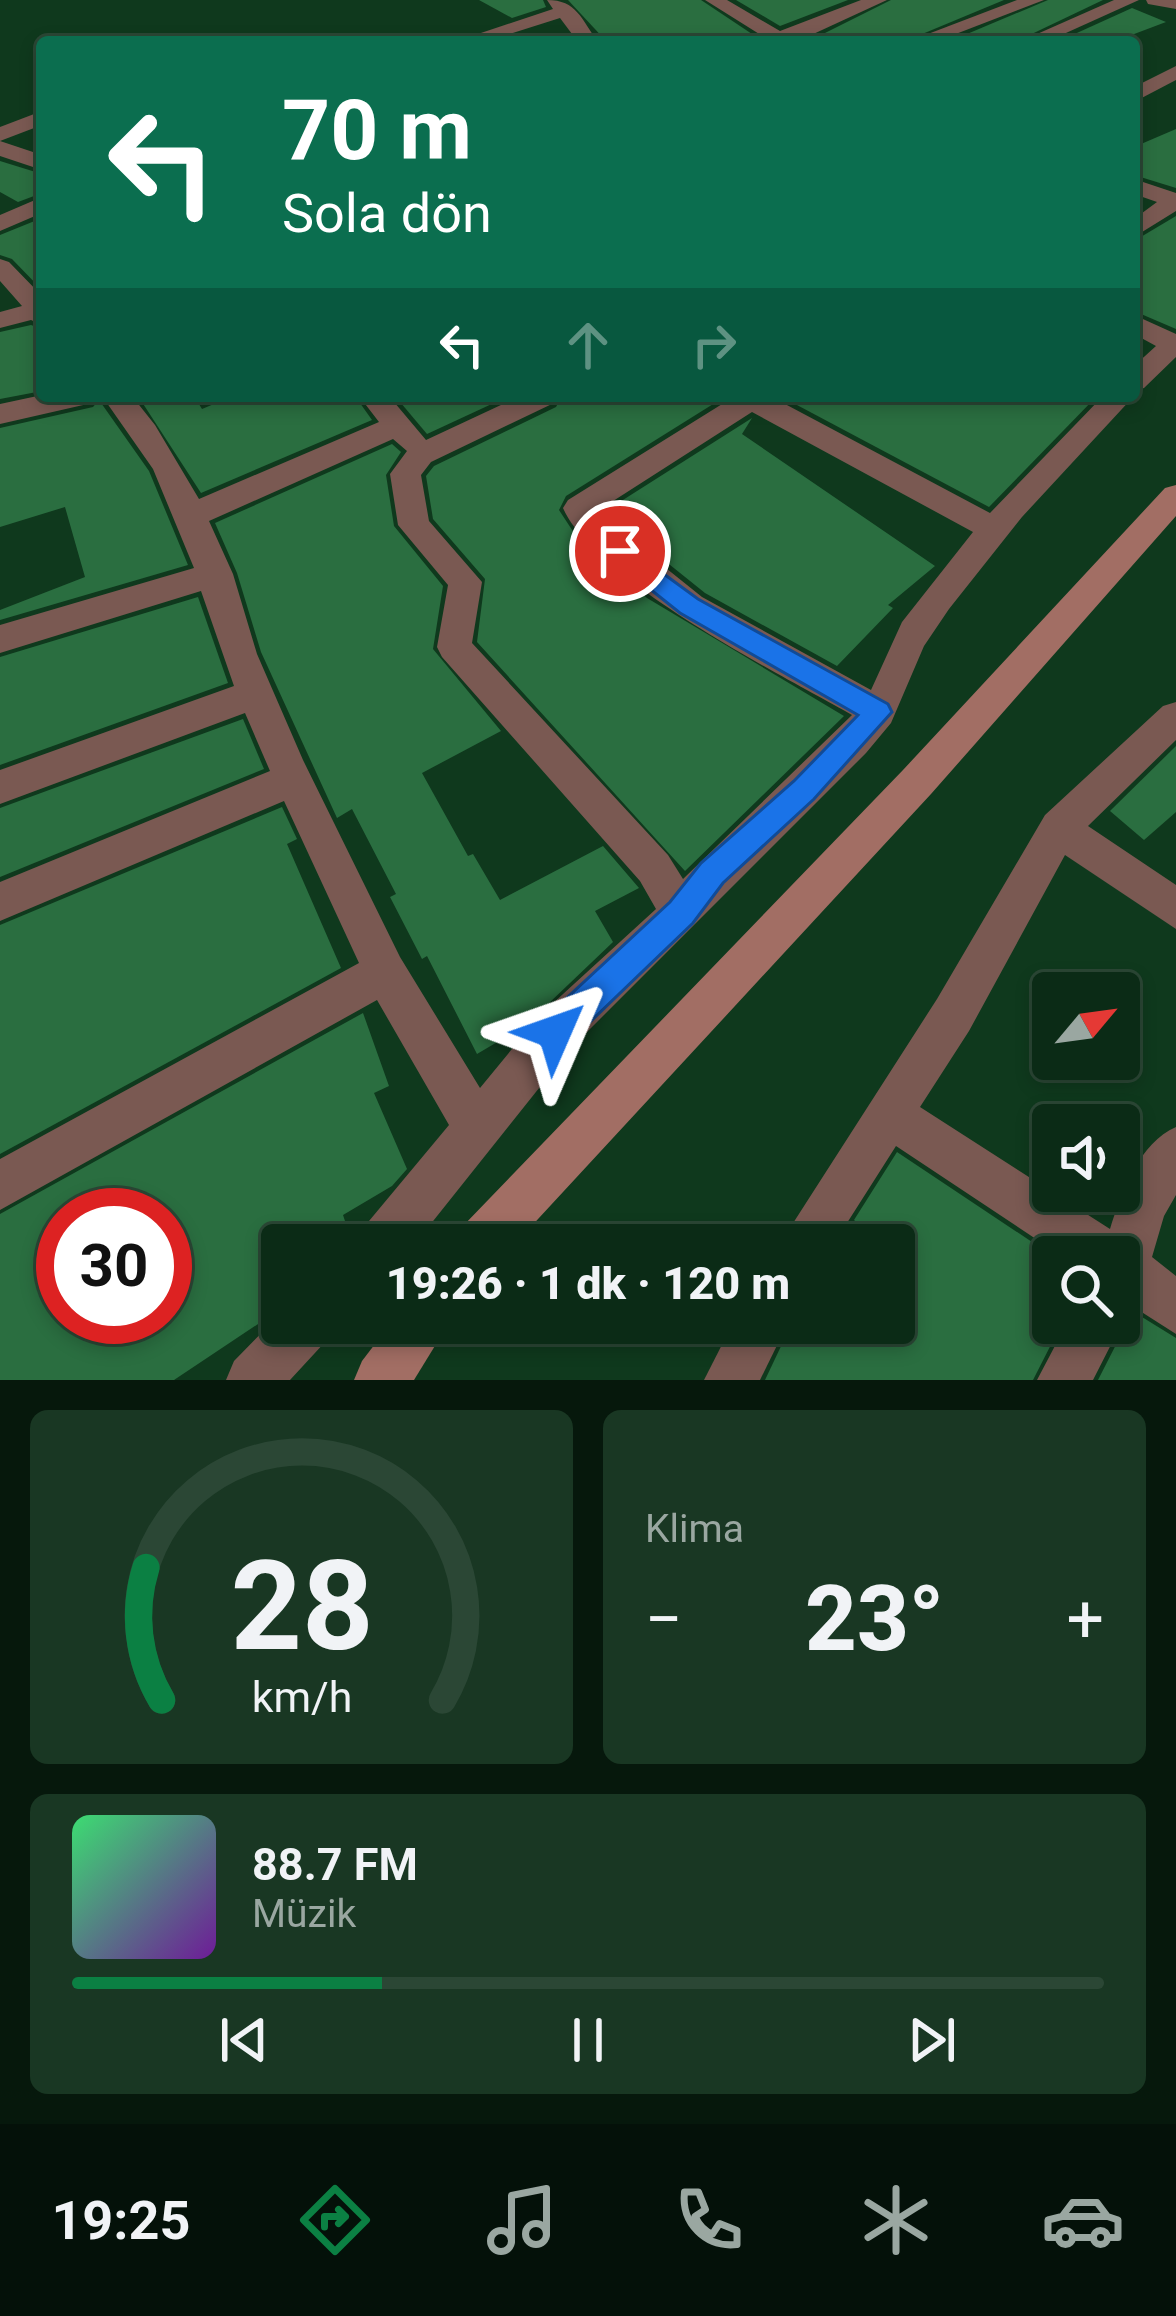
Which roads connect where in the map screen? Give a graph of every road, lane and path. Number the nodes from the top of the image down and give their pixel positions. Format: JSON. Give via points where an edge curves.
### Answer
{"nodes":[{"id":1,"x":878,"y":0,"type":"edge"},
{"id":2,"x":1035,"y":0,"type":"edge"},
{"id":3,"x":1130,"y":0,"type":"edge"},
{"id":4,"x":1155,"y":0,"type":"edge"},
{"id":5,"x":718,"y":1,"type":"edge"},
{"id":6,"x":1176,"y":4,"type":"edge"},
{"id":7,"x":562,"y":5,"type":"edge"},
{"id":8,"x":480,"y":36,"type":"edge"},
{"id":9,"x":584,"y":36,"type":"edge"},
{"id":10,"x":776,"y":36,"type":"edge"},
{"id":11,"x":792,"y":36,"type":"edge"},
{"id":12,"x":934,"y":36,"type":"edge"},
{"id":13,"x":1043,"y":36,"type":"edge"},
{"id":14,"x":1176,"y":72,"type":"edge"},
{"id":15,"x":1140,"y":93,"type":"edge"},
{"id":16,"x":36,"y":119,"type":"edge"},
{"id":17,"x":0,"y":135,"type":"edge"},
{"id":18,"x":1140,"y":188,"type":"edge"},
{"id":19,"x":1175,"y":201,"type":"edge"},
{"id":20,"x":36,"y":207,"type":"edge"},
{"id":21,"x":0,"y":224,"type":"edge"},
{"id":22,"x":1140,"y":226,"type":"edge"},
{"id":23,"x":7,"y":273,"type":"edge"},
{"id":24,"x":36,"y":310,"type":"edge"},
{"id":25,"x":36,"y":314,"type":"edge"},
{"id":26,"x":0,"y":320,"type":"edge"},
{"id":27,"x":1140,"y":326,"type":"edge"},
{"id":28,"x":1175,"y":343,"type":"edge"},
{"id":29,"x":1140,"y":376,"type":"edge"},
{"id":30,"x":55,"y":402,"type":"edge"},
{"id":31,"x":122,"y":402,"type":"edge"},
{"id":32,"x":378,"y":402,"type":"edge"},
{"id":33,"x":522,"y":402,"type":"edge"},
{"id":34,"x":748,"y":402,"type":"edge"},
{"id":35,"x":761,"y":402,"type":"edge"},
{"id":36,"x":1114,"y":402,"type":"edge"},
{"id":37,"x":0,"y":414,"type":"edge"},
{"id":38,"x":410,"y":440,"type":"junction"},
{"id":39,"x":1176,"y":496,"type":"edge"},
{"id":40,"x":193,"y":515,"type":"junction"},
{"id":41,"x":994,"y":529,"type":"junction"},
{"id":42,"x":216,"y":574,"type":"junction"},
{"id":43,"x":0,"y":639,"type":"edge"},
{"id":44,"x":254,"y":694,"type":"junction"},
{"id":45,"x":878,"y":712,"type":"junction"},
{"id":46,"x":1176,"y":717,"type":"edge"},
{"id":47,"x":296,"y":778,"type":"junction"},
{"id":48,"x":0,"y":787,"type":"edge"},
{"id":49,"x":1059,"y":828,"type":"junction"},
{"id":50,"x":0,"y":902,"type":"edge"},
{"id":51,"x":1176,"y":909,"type":"edge"},
{"id":52,"x":682,"y":913,"type":"junction"},
{"id":53,"x":385,"y":972,"type":"junction"},
{"id":54,"x":889,"y":1113,"type":"junction"},
{"id":55,"x":477,"y":1128,"type":"junction"},
{"id":56,"x":1176,"y":1151,"type":"edge"},
{"id":57,"x":0,"y":1186,"type":"edge"},
{"id":58,"x":399,"y":1224,"type":"edge"},
{"id":59,"x":500,"y":1224,"type":"edge"},
{"id":60,"x":817,"y":1224,"type":"edge"},
{"id":61,"x":1071,"y":1236,"type":"edge"},
{"id":62,"x":1130,"y":1236,"type":"edge"},
{"id":63,"x":1140,"y":1284,"type":"edge"},
{"id":64,"x":1176,"y":1309,"type":"edge"},
{"id":65,"x":288,"y":1344,"type":"edge"},
{"id":66,"x":408,"y":1344,"type":"edge"},
{"id":67,"x":751,"y":1344,"type":"edge"},
{"id":68,"x":1084,"y":1344,"type":"edge"},
{"id":69,"x":253,"y":1380,"type":"edge"},
{"id":70,"x":381,"y":1380,"type":"edge"},
{"id":71,"x":731,"y":1380,"type":"edge"},
{"id":72,"x":1064,"y":1380,"type":"edge"}],
"edges":[{"from":1,"to":11,"type":"street"},
{"from":2,"to":12,"type":"street"},
{"from":3,"to":13,"type":"street"},
{"from":4,"to":6,"type":"street"},
{"from":5,"to":10,"type":"street"},
{"from":7,"to":8,"type":"street"},
{"from":7,"to":9,"type":"street"},
{"from":14,"to":15,"type":"street"},
{"from":16,"to":17,"type":"street"},
{"from":18,"to":19,"type":"street"},
{"from":19,"to":22,"type":"street"},
{"from":20,"to":21,"type":"street"},
{"from":23,"to":24,"type":"street"},
{"from":25,"to":26,"type":"street"},
{"from":27,"to":28,"type":"street"},
{"from":28,"to":29,"type":"street"},
{"from":30,"to":37,"type":"street"},
{"from":31,"to":40,"type":"street","via":[[149,432]]},
{"from":32,"to":38,"type":"street"},
{"from":33,"to":38,"type":"street"},
{"from":34,"to":45,"type":"street","via":[[579,508],[586,524],[689,606]]},
{"from":35,"to":41,"type":"street"},
{"from":36,"to":41,"type":"street"},
{"from":38,"to":40,"type":"street"},
{"from":38,"to":52,"type":"street","via":[[405,474],[414,525],[465,582],[454,647],[654,868]]},
{"from":39,"to":59,"type":"street"},
{"from":40,"to":42,"type":"street"},
{"from":41,"to":45,"type":"street","via":[[910,637]]},
{"from":42,"to":43,"type":"street"},
{"from":42,"to":44,"type":"street"},
{"from":44,"to":47,"type":"street"},
{"from":44,"to":48,"type":"street"},
{"from":45,"to":52,"type":"street","via":[[712,873]]},
{"from":46,"to":49,"type":"street"},
{"from":47,"to":50,"type":"street"},
{"from":47,"to":53,"type":"street"},
{"from":49,"to":51,"type":"street"},
{"from":49,"to":54,"type":"street"},
{"from":52,"to":55,"type":"street","via":[[555,1032]]},
{"from":53,"to":55,"type":"street"},
{"from":53,"to":57,"type":"street"},
{"from":54,"to":60,"type":"street"},
{"from":54,"to":61,"type":"street"},
{"from":55,"to":58,"type":"street"},
{"from":56,"to":62,"type":"street"},
{"from":63,"to":64,"type":"street"},
{"from":65,"to":69,"type":"street"},
{"from":66,"to":70,"type":"street"},
{"from":67,"to":71,"type":"street"},
{"from":68,"to":72,"type":"street"}]}
